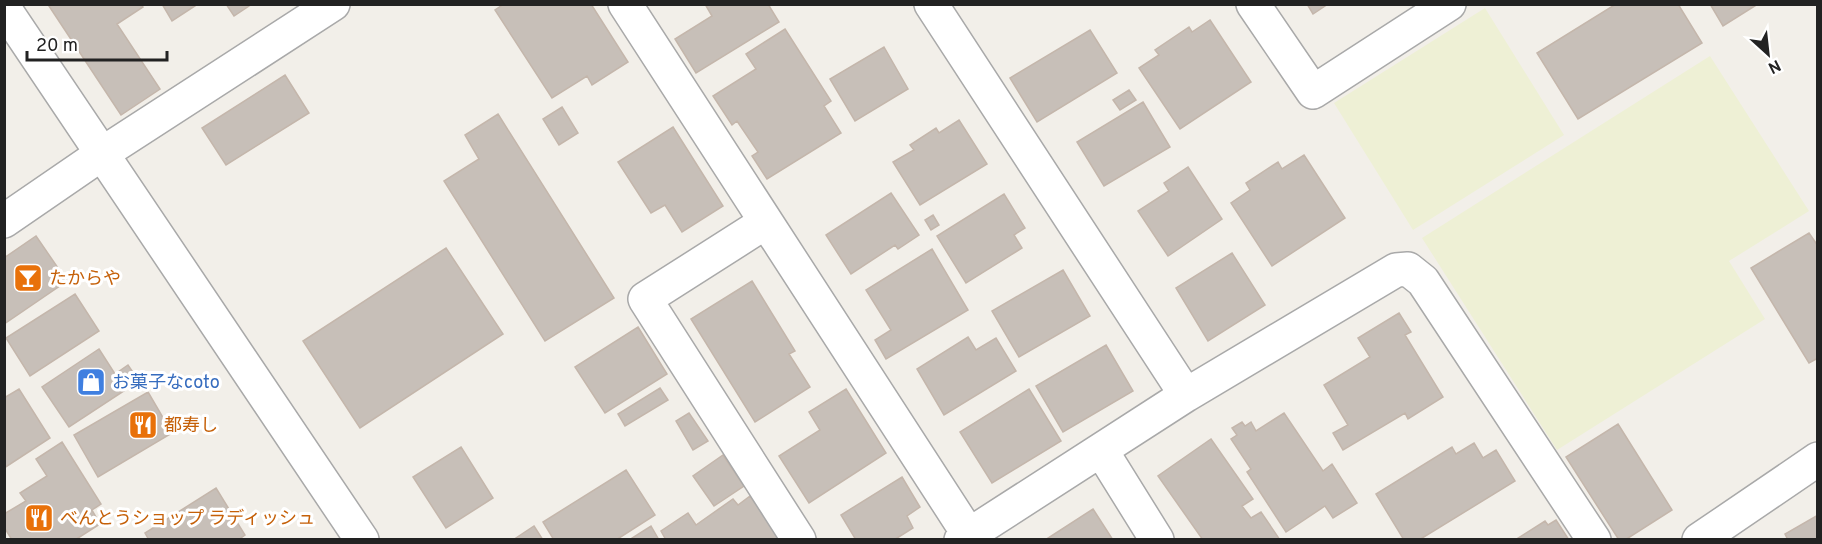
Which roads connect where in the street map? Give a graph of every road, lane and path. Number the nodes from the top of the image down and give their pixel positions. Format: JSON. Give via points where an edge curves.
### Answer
{"nodes":[{"id":1,"x":333,"y":4,"type":"edge"},
{"id":2,"x":625,"y":4,"type":"edge"},
{"id":3,"x":931,"y":4,"type":"edge"},
{"id":4,"x":1253,"y":4,"type":"edge"},
{"id":5,"x":1449,"y":4,"type":"edge"},
{"id":6,"x":4,"y":8,"type":"edge"},
{"id":7,"x":103,"y":153,"type":"junction"},
{"id":8,"x":4,"y":221,"type":"edge"},
{"id":9,"x":766,"y":222,"type":"junction"},
{"id":10,"x":1186,"y":394,"type":"junction"},
{"id":11,"x":1101,"y":450,"type":"junction"},
{"id":12,"x":1818,"y":459,"type":"edge"},
{"id":13,"x":965,"y":537,"type":"edge"},
{"id":14,"x":362,"y":540,"type":"edge"},
{"id":15,"x":799,"y":540,"type":"edge"},
{"id":16,"x":1157,"y":540,"type":"edge"},
{"id":17,"x":1594,"y":540,"type":"edge"},
{"id":18,"x":1699,"y":540,"type":"edge"}],
"edges":[{"from":1,"to":7,"type":"street"},
{"from":2,"to":9,"type":"street"},
{"from":3,"to":10,"type":"street"},
{"from":4,"to":5,"type":"street","via":[[1314,92]]},
{"from":6,"to":7,"type":"street"},
{"from":7,"to":8,"type":"street"},
{"from":7,"to":14,"type":"street"},
{"from":9,"to":13,"type":"street"},
{"from":9,"to":15,"type":"street","via":[[645,299]]},
{"from":10,"to":11,"type":"street"},
{"from":10,"to":17,"type":"street","via":[[1396,270],[1408,270],[1423,281]]},
{"from":11,"to":13,"type":"street"},
{"from":11,"to":16,"type":"street"},
{"from":12,"to":18,"type":"street"}]}
